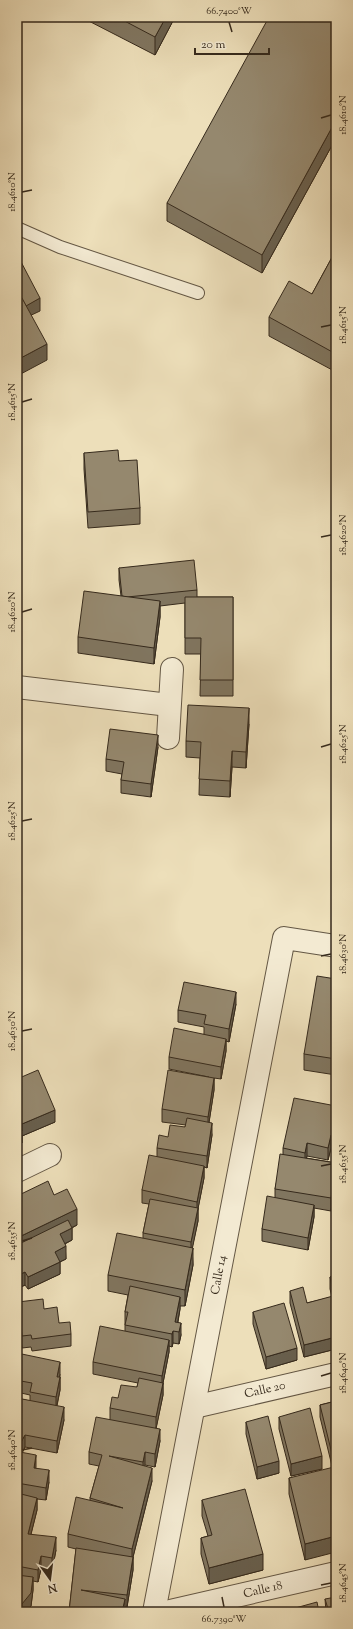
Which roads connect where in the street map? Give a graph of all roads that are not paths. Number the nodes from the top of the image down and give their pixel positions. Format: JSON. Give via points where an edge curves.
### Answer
{"nodes":[{"id":1,"x":17,"y":228,"type":"edge"},
{"id":2,"x":198,"y":292,"type":"dead end"},
{"id":3,"x":172,"y":669,"type":"dead end"},
{"id":4,"x":17,"y":687,"type":"edge"},
{"id":5,"x":169,"y":705,"type":"junction"},
{"id":6,"x":168,"y":738,"type":"dead end"},
{"id":7,"x":336,"y":946,"type":"edge"},
{"id":8,"x":50,"y":1155,"type":"dead end"},
{"id":9,"x":17,"y":1171,"type":"edge"},
{"id":10,"x":336,"y":1374,"type":"edge"},
{"id":11,"x":194,"y":1407,"type":"junction"},
{"id":12,"x":336,"y":1573,"type":"edge"},
{"id":13,"x":154,"y":1612,"type":"edge"},
{"id":14,"x":166,"y":1612,"type":"edge"}],
"edges":[{"from":1,"to":2,"type":"lane","via":[[60,247]]},
{"from":3,"to":5,"type":"street"},
{"from":4,"to":5,"type":"street"},
{"from":5,"to":6,"type":"street"},
{"from":7,"to":11,"type":"street","name":"Calle 14","via":[[284,938]]},
{"from":8,"to":9,"type":"street"},
{"from":10,"to":11,"type":"street","name":"Calle 20"},
{"from":11,"to":13,"type":"street","name":"Calle 14"},
{"from":12,"to":14,"type":"street","name":"Calle 18"}]}
